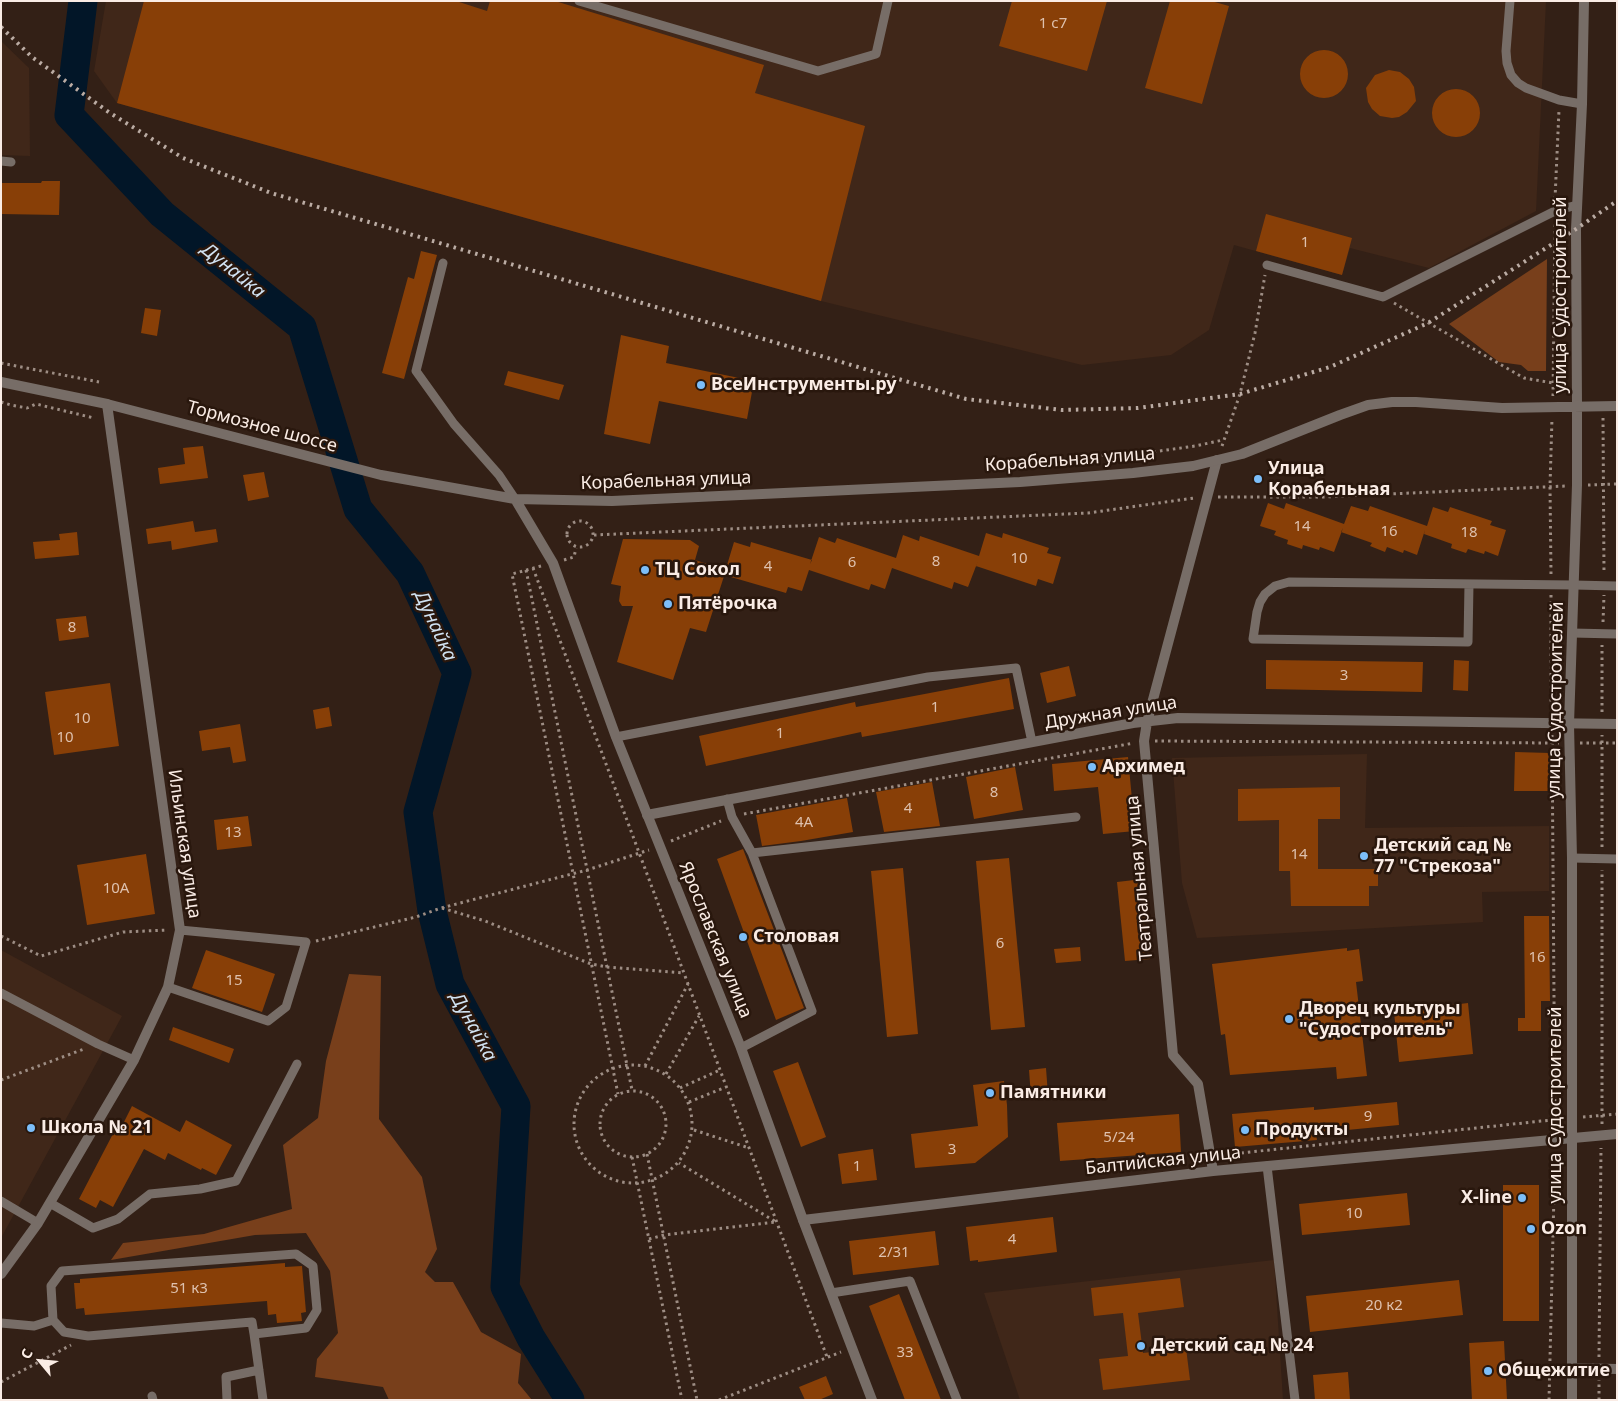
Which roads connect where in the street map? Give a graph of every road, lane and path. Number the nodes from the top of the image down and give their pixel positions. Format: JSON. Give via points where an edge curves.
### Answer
{"nodes":[{"id":1,"x":579,"y":1,"type":"edge"},
{"id":2,"x":888,"y":1,"type":"edge"},
{"id":3,"x":1510,"y":1,"type":"edge"},
{"id":4,"x":1584,"y":1,"type":"edge"},
{"id":5,"x":1559,"y":100,"type":"junction"},
{"id":6,"x":1582,"y":104,"type":"junction"},
{"id":7,"x":1,"y":161,"type":"edge"},
{"id":8,"x":11,"y":162,"type":"dead end"},
{"id":9,"x":1577,"y":206,"type":"junction"},
{"id":10,"x":1555,"y":211,"type":"junction"},
{"id":11,"x":443,"y":263,"type":"dead end"},
{"id":12,"x":1267,"y":265,"type":"joint"},
{"id":13,"x":1383,"y":297,"type":"junction"},
{"id":14,"x":1,"y":363,"type":"edge"},
{"id":15,"x":1,"y":382,"type":"edge"},
{"id":16,"x":99,"y":382,"type":"dead end"},
{"id":17,"x":1553,"y":383,"type":"junction"},
{"id":18,"x":1,"y":402,"type":"edge"},
{"id":19,"x":107,"y":404,"type":"junction"},
{"id":20,"x":1577,"y":405,"type":"junction"},
{"id":21,"x":1552,"y":406,"type":"junction"},
{"id":22,"x":1603,"y":406,"type":"junction"},
{"id":23,"x":1617,"y":406,"type":"edge"},
{"id":24,"x":94,"y":418,"type":"dead end"},
{"id":25,"x":1224,"y":440,"type":"junction"},
{"id":26,"x":1050,"y":460,"type":"dead end"},
{"id":27,"x":1217,"y":460,"type":"junction"},
{"id":28,"x":1603,"y":484,"type":"junction"},
{"id":29,"x":1617,"y":484,"type":"edge"},
{"id":30,"x":1577,"y":485,"type":"junction"},
{"id":31,"x":1550,"y":486,"type":"junction"},
{"id":32,"x":1206,"y":497,"type":"junction"},
{"id":33,"x":515,"y":499,"type":"junction"},
{"id":34,"x":594,"y":535,"type":"junction"},
{"id":35,"x":533,"y":568,"type":"dead end"},
{"id":36,"x":526,"y":570,"type":"dead end"},
{"id":37,"x":512,"y":574,"type":"dead end"},
{"id":38,"x":1470,"y":584,"type":"junction"},
{"id":39,"x":1574,"y":585,"type":"junction"},
{"id":40,"x":1551,"y":586,"type":"junction"},
{"id":41,"x":1604,"y":586,"type":"junction"},
{"id":42,"x":1617,"y":586,"type":"edge"},
{"id":43,"x":1572,"y":633,"type":"junction"},
{"id":44,"x":1602,"y":634,"type":"junction"},
{"id":45,"x":1617,"y":634,"type":"edge"},
{"id":46,"x":1147,"y":722,"type":"junction"},
{"id":47,"x":1552,"y":724,"type":"junction"},
{"id":48,"x":1569,"y":724,"type":"junction"},
{"id":49,"x":1602,"y":724,"type":"junction"},
{"id":50,"x":1617,"y":724,"type":"edge"},
{"id":51,"x":616,"y":737,"type":"junction"},
{"id":52,"x":1032,"y":742,"type":"junction"},
{"id":53,"x":727,"y":799,"type":"junction"},
{"id":54,"x":647,"y":815,"type":"junction"},
{"id":55,"x":1076,"y":817,"type":"dead end"},
{"id":56,"x":660,"y":846,"type":"junction"},
{"id":57,"x":752,"y":852,"type":"junction"},
{"id":58,"x":639,"y":854,"type":"junction"},
{"id":59,"x":1572,"y":858,"type":"junction"},
{"id":60,"x":1602,"y":859,"type":"junction"},
{"id":61,"x":1617,"y":859,"type":"edge"},
{"id":62,"x":587,"y":870,"type":"junction"},
{"id":63,"x":573,"y":874,"type":"junction"},
{"id":64,"x":441,"y":908,"type":"junction"},
{"id":65,"x":180,"y":930,"type":"junction"},
{"id":66,"x":1,"y":936,"type":"edge"},
{"id":67,"x":306,"y":942,"type":"junction"},
{"id":68,"x":591,"y":964,"type":"junction"},
{"id":69,"x":607,"y":968,"type":"junction"},
{"id":70,"x":684,"y":973,"type":"junction"},
{"id":71,"x":688,"y":984,"type":"junction"},
{"id":72,"x":168,"y":987,"type":"junction"},
{"id":73,"x":1,"y":993,"type":"edge"},
{"id":74,"x":700,"y":1016,"type":"junction"},
{"id":75,"x":98,"y":1044,"type":"junction"},
{"id":76,"x":741,"y":1048,"type":"junction"},
{"id":77,"x":134,"y":1060,"type":"junction"},
{"id":78,"x":297,"y":1064,"type":"dead end"},
{"id":79,"x":628,"y":1065,"type":"junction"},
{"id":80,"x":645,"y":1066,"type":"junction"},
{"id":81,"x":613,"y":1068,"type":"junction"},
{"id":82,"x":720,"y":1070,"type":"junction"},
{"id":83,"x":666,"y":1074,"type":"junction"},
{"id":84,"x":1,"y":1080,"type":"edge"},
{"id":85,"x":726,"y":1087,"type":"junction"},
{"id":86,"x":680,"y":1088,"type":"junction"},
{"id":87,"x":632,"y":1090,"type":"junction"},
{"id":88,"x":618,"y":1094,"type":"junction"},
{"id":89,"x":689,"y":1102,"type":"junction"},
{"id":90,"x":1617,"y":1114,"type":"edge"},
{"id":91,"x":1602,"y":1115,"type":"junction"},
{"id":92,"x":1573,"y":1118,"type":"junction"},
{"id":93,"x":1555,"y":1120,"type":"junction"},
{"id":94,"x":694,"y":1130,"type":"junction"},
{"id":95,"x":1617,"y":1134,"type":"edge"},
{"id":96,"x":1602,"y":1136,"type":"junction"},
{"id":97,"x":1573,"y":1138,"type":"junction"},
{"id":98,"x":1555,"y":1140,"type":"junction"},
{"id":99,"x":749,"y":1148,"type":"junction"},
{"id":100,"x":648,"y":1154,"type":"junction"},
{"id":101,"x":1210,"y":1156,"type":"junction"},
{"id":102,"x":632,"y":1157,"type":"junction"},
{"id":103,"x":679,"y":1164,"type":"junction"},
{"id":104,"x":1267,"y":1166,"type":"junction"},
{"id":105,"x":1213,"y":1170,"type":"junction"},
{"id":106,"x":653,"y":1181,"type":"junction"},
{"id":107,"x":638,"y":1183,"type":"junction"},
{"id":108,"x":1,"y":1201,"type":"edge"},
{"id":109,"x":50,"y":1203,"type":"junction"},
{"id":110,"x":803,"y":1220,"type":"junction"},
{"id":111,"x":776,"y":1222,"type":"junction"},
{"id":112,"x":38,"y":1223,"type":"junction"},
{"id":113,"x":664,"y":1235,"type":"junction"},
{"id":114,"x":649,"y":1239,"type":"junction"},
{"id":115,"x":1,"y":1274,"type":"edge"},
{"id":116,"x":831,"y":1293,"type":"junction"},
{"id":117,"x":53,"y":1320,"type":"junction"},
{"id":118,"x":1,"y":1323,"type":"edge"},
{"id":119,"x":254,"y":1334,"type":"junction"},
{"id":120,"x":88,"y":1336,"type":"junction"},
{"id":121,"x":852,"y":1348,"type":"junction"},
{"id":122,"x":827,"y":1357,"type":"junction"},
{"id":123,"x":1572,"y":1368,"type":"junction"},
{"id":124,"x":1599,"y":1368,"type":"junction"},
{"id":125,"x":1617,"y":1369,"type":"edge"},
{"id":126,"x":259,"y":1370,"type":"junction"},
{"id":127,"x":1,"y":1382,"type":"edge"},
{"id":128,"x":227,"y":1400,"type":"edge"},
{"id":129,"x":263,"y":1400,"type":"edge"},
{"id":130,"x":682,"y":1400,"type":"edge"},
{"id":131,"x":697,"y":1400,"type":"edge"},
{"id":132,"x":719,"y":1400,"type":"edge"},
{"id":133,"x":872,"y":1400,"type":"edge"},
{"id":134,"x":957,"y":1400,"type":"edge"},
{"id":135,"x":1295,"y":1400,"type":"edge"},
{"id":136,"x":1549,"y":1400,"type":"edge"},
{"id":137,"x":1572,"y":1400,"type":"edge"},
{"id":138,"x":1598,"y":1400,"type":"edge"}],
"edges":[{"from":1,"to":2,"type":"lane","via":[[818,72],[876,54]]},
{"from":3,"to":5,"type":"lane","via":[[1506,51],[1511,75],[1526,88]]},
{"from":4,"to":6,"type":"street","name":"улица Судостроителей"},
{"from":5,"to":6,"type":"lane"},
{"from":5,"to":10,"type":"path"},
{"from":6,"to":9,"type":"street","name":"улица Судостроителей"},
{"from":7,"to":8,"type":"lane"},
{"from":9,"to":10,"type":"lane"},
{"from":9,"to":20,"type":"street","name":"улица Судостроителей"},
{"from":10,"to":13,"type":"lane"},
{"from":10,"to":17,"type":"path"},
{"from":11,"to":33,"type":"lane","via":[[416,371]]},
{"from":12,"to":13,"type":"lane"},
{"from":12,"to":25,"type":"path","via":[[1240,394]]},
{"from":13,"to":17,"type":"path","via":[[1524,378]]},
{"from":14,"to":16,"type":"path"},
{"from":15,"to":19,"type":"street","name":"Тормозное шоссе"},
{"from":17,"to":21,"type":"path"},
{"from":18,"to":24,"type":"path","via":[[27,408],[36,404]]},
{"from":19,"to":33,"type":"street","name":"Тормозное шоссе","via":[[381,475]]},
{"from":19,"to":65,"type":"street","name":"Ильинская улица"},
{"from":20,"to":21,"type":"street","name":"Корабельная улица"},
{"from":20,"to":22,"type":"street","name":"Корабельная улица"},
{"from":20,"to":30,"type":"street","name":"улица Судостроителей"},
{"from":21,"to":27,"type":"street","name":"Корабельная улица","via":[[1502,408],[1416,402],[1368,405],[1248,452]]},
{"from":21,"to":31,"type":"path"},
{"from":22,"to":23,"type":"street","name":"Корабельная улица"},
{"from":22,"to":28,"type":"path"},
{"from":25,"to":26,"type":"path","via":[[1131,455]]},
{"from":25,"to":27,"type":"path"},
{"from":27,"to":32,"type":"street","name":"Театральная улица"},
{"from":27,"to":33,"type":"street","name":"Корабельная улица","via":[[1169,469],[1044,480],[612,501]]},
{"from":28,"to":29,"type":"path"},
{"from":28,"to":30,"type":"path"},
{"from":28,"to":41,"type":"path"},
{"from":30,"to":31,"type":"path"},
{"from":30,"to":39,"type":"street","name":"улица Судостроителей"},
{"from":31,"to":32,"type":"path","via":[[1323,497]]},
{"from":31,"to":40,"type":"path"},
{"from":32,"to":34,"type":"path","via":[[1088,513]]},
{"from":32,"to":46,"type":"street","name":"Театральная улица"},
{"from":33,"to":51,"type":"street","name":"Ярославская улица","via":[[553,563]]},
{"from":34,"to":34,"type":"path","via":[[591,543],[583,548],[576,548],[566,535],[569,527],[580,521],[588,523]]},
{"from":35,"to":58,"type":"path"},
{"from":36,"to":62,"type":"path"},
{"from":37,"to":63,"type":"path"},
{"from":38,"to":38,"type":"lane","via":[[1468,642],[1253,639],[1257,612],[1265,594],[1275,586],[1289,582]]},
{"from":38,"to":40,"type":"lane"},
{"from":39,"to":40,"type":"lane"},
{"from":39,"to":41,"type":"lane"},
{"from":39,"to":43,"type":"street","name":"улица Судостроителей"},
{"from":40,"to":47,"type":"path"},
{"from":41,"to":42,"type":"lane"},
{"from":41,"to":44,"type":"path"},
{"from":43,"to":44,"type":"lane"},
{"from":43,"to":48,"type":"street","name":"улица Судостроителей"},
{"from":44,"to":45,"type":"lane"},
{"from":44,"to":49,"type":"path"},
{"from":46,"to":47,"type":"street","name":"Дружная улица","via":[[1178,718]]},
{"from":46,"to":52,"type":"street","name":"Дружная улица"},
{"from":46,"to":101,"type":"street","name":"Театральная улица","via":[[1144,741],[1174,1055],[1198,1084]]},
{"from":47,"to":48,"type":"street","name":"Дружная улица"},
{"from":47,"to":93,"type":"path"},
{"from":48,"to":49,"type":"street","name":"Дружная улица"},
{"from":48,"to":59,"type":"street","name":"улица Судостроителей"},
{"from":49,"to":50,"type":"street","name":"Дружная улица"},
{"from":49,"to":60,"type":"path"},
{"from":51,"to":52,"type":"lane","via":[[928,677],[1016,668]]},
{"from":51,"to":54,"type":"street","name":"Ярославская улица"},
{"from":52,"to":53,"type":"street","name":"Дружная улица"},
{"from":53,"to":54,"type":"street","name":"Дружная улица"},
{"from":53,"to":57,"type":"lane","via":[[732,817]]},
{"from":54,"to":56,"type":"street","name":"Ярославская улица"},
{"from":55,"to":57,"type":"lane"},
{"from":56,"to":58,"type":"path"},
{"from":56,"to":76,"type":"street","name":"Ярославская улица"},
{"from":57,"to":76,"type":"lane","via":[[812,1011]]},
{"from":58,"to":62,"type":"path"},
{"from":58,"to":70,"type":"path"},
{"from":59,"to":60,"type":"lane"},
{"from":59,"to":92,"type":"street","name":"улица Судостроителей"},
{"from":60,"to":61,"type":"lane"},
{"from":60,"to":91,"type":"path"},
{"from":62,"to":63,"type":"path"},
{"from":62,"to":69,"type":"path"},
{"from":63,"to":64,"type":"path"},
{"from":63,"to":68,"type":"path"},
{"from":64,"to":67,"type":"path","via":[[416,917]]},
{"from":64,"to":68,"type":"path","via":[[485,921]]},
{"from":65,"to":66,"type":"path","via":[[124,932],[41,956]]},
{"from":65,"to":67,"type":"lane"},
{"from":65,"to":72,"type":"street","name":"Ильинская улица"},
{"from":67,"to":72,"type":"lane","via":[[286,1007],[268,1020]]},
{"from":68,"to":69,"type":"path"},
{"from":68,"to":81,"type":"path"},
{"from":69,"to":70,"type":"path"},
{"from":69,"to":79,"type":"path"},
{"from":70,"to":71,"type":"path"},
{"from":71,"to":74,"type":"path"},
{"from":71,"to":80,"type":"path"},
{"from":72,"to":77,"type":"street","name":"Ильинская улица"},
{"from":73,"to":75,"type":"lane"},
{"from":74,"to":82,"type":"path"},
{"from":74,"to":83,"type":"path"},
{"from":75,"to":77,"type":"lane"},
{"from":75,"to":84,"type":"path"},
{"from":76,"to":110,"type":"street","name":"Ярославская улица"},
{"from":77,"to":109,"type":"street","name":"Ильинская улица"},
{"from":78,"to":109,"type":"lane","via":[[236,1181],[200,1189],[150,1194],[118,1219],[93,1228]]},
{"from":79,"to":80,"type":"path"},
{"from":79,"to":81,"type":"path"},
{"from":79,"to":87,"type":"path"},
{"from":80,"to":83,"type":"path"},
{"from":81,"to":88,"type":"path"},
{"from":81,"to":107,"type":"path","via":[[597,1077],[584,1091],[576,1108],[573,1131],[587,1162],[600,1173],[616,1181]]},
{"from":82,"to":85,"type":"path"},
{"from":82,"to":86,"type":"path"},
{"from":83,"to":86,"type":"path"},
{"from":85,"to":89,"type":"path"},
{"from":85,"to":99,"type":"path"},
{"from":86,"to":89,"type":"path"},
{"from":87,"to":88,"type":"path"},
{"from":87,"to":100,"type":"path","via":[[649,1094],[666,1116],[665,1132],[658,1146]]},
{"from":88,"to":102,"type":"path","via":[[605,1106],[600,1120],[601,1132],[608,1145],[618,1153]]},
{"from":89,"to":94,"type":"path"},
{"from":90,"to":91,"type":"path"},
{"from":91,"to":92,"type":"path"},
{"from":91,"to":96,"type":"path"},
{"from":92,"to":93,"type":"path"},
{"from":92,"to":97,"type":"street","name":"улица Судостроителей"},
{"from":93,"to":98,"type":"path"},
{"from":93,"to":101,"type":"path"},
{"from":94,"to":99,"type":"path"},
{"from":94,"to":103,"type":"path","via":[[689,1148]]},
{"from":95,"to":96,"type":"street","name":"Балтийская улица"},
{"from":96,"to":97,"type":"street","name":"Балтийская улица"},
{"from":96,"to":124,"type":"path"},
{"from":97,"to":98,"type":"street","name":"Балтийская улица"},
{"from":97,"to":123,"type":"street","name":"улица Судостроителей"},
{"from":98,"to":104,"type":"street","name":"Балтийская улица"},
{"from":98,"to":136,"type":"path"},
{"from":99,"to":111,"type":"path"},
{"from":100,"to":102,"type":"path"},
{"from":100,"to":106,"type":"path"},
{"from":101,"to":105,"type":"street","name":"Театральная улица"},
{"from":102,"to":107,"type":"path"},
{"from":103,"to":106,"type":"path"},
{"from":103,"to":111,"type":"path"},
{"from":104,"to":105,"type":"street","name":"Балтийская улица"},
{"from":104,"to":135,"type":"lane"},
{"from":105,"to":110,"type":"street","name":"Балтийская улица"},
{"from":106,"to":107,"type":"path"},
{"from":106,"to":113,"type":"path"},
{"from":107,"to":114,"type":"path"},
{"from":108,"to":112,"type":"lane"},
{"from":109,"to":112,"type":"street","name":"Ильинская улица"},
{"from":110,"to":116,"type":"street","name":"Ярославская улица"},
{"from":111,"to":113,"type":"path"},
{"from":111,"to":122,"type":"path"},
{"from":112,"to":115,"type":"street","name":"Ильинская улица"},
{"from":113,"to":114,"type":"path"},
{"from":113,"to":131,"type":"path"},
{"from":114,"to":130,"type":"path"},
{"from":116,"to":121,"type":"street","name":"Ярославская улица"},
{"from":116,"to":134,"type":"lane","via":[[910,1281]]},
{"from":117,"to":118,"type":"lane","via":[[34,1326]]},
{"from":117,"to":119,"type":"lane","via":[[51,1286],[62,1271],[296,1254],[313,1266],[317,1310],[306,1328]]},
{"from":117,"to":120,"type":"lane","via":[[64,1332]]},
{"from":119,"to":120,"type":"lane","via":[[252,1322]]},
{"from":119,"to":126,"type":"lane"},
{"from":120,"to":127,"type":"path"},
{"from":121,"to":122,"type":"path"},
{"from":121,"to":133,"type":"street","name":"Ярославская улица"},
{"from":122,"to":132,"type":"path"},
{"from":123,"to":124,"type":"street"},
{"from":123,"to":137,"type":"street","name":"улица Судостроителей"},
{"from":124,"to":125,"type":"street"},
{"from":124,"to":138,"type":"path"},
{"from":126,"to":128,"type":"lane","via":[[226,1377]]},
{"from":126,"to":129,"type":"lane"}]}
